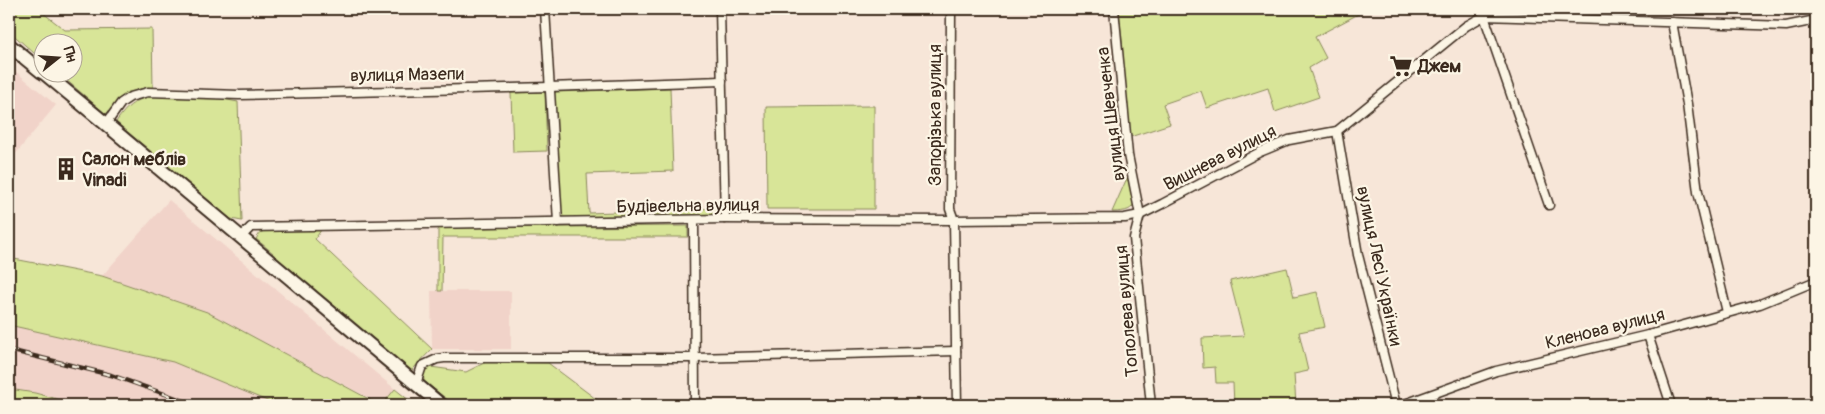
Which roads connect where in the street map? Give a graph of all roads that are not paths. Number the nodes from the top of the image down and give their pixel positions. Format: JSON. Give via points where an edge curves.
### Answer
{"nodes":[{"id":1,"x":545,"y":9,"type":"edge"},
{"id":2,"x":720,"y":9,"type":"edge"},
{"id":3,"x":951,"y":9,"type":"edge"},
{"id":4,"x":1114,"y":9,"type":"edge"},
{"id":5,"x":1485,"y":12,"type":"edge"},
{"id":6,"x":1816,"y":20,"type":"edge"},
{"id":7,"x":1672,"y":22,"type":"junction"},
{"id":8,"x":9,"y":45,"type":"edge"},
{"id":9,"x":32,"y":63,"type":"edge"},
{"id":10,"x":722,"y":81,"type":"junction"},
{"id":11,"x":55,"y":82,"type":"edge"},
{"id":12,"x":549,"y":87,"type":"junction"},
{"id":13,"x":106,"y":124,"type":"junction"},
{"id":14,"x":1337,"y":132,"type":"junction"},
{"id":15,"x":1549,"y":205,"type":"dead end"},
{"id":16,"x":1140,"y":215,"type":"junction"},
{"id":17,"x":725,"y":219,"type":"junction"},
{"id":18,"x":694,"y":220,"type":"junction"},
{"id":19,"x":954,"y":220,"type":"junction"},
{"id":20,"x":558,"y":222,"type":"junction"},
{"id":21,"x":241,"y":237,"type":"junction"},
{"id":22,"x":1816,"y":281,"type":"edge"},
{"id":23,"x":1727,"y":312,"type":"junction"},
{"id":24,"x":1648,"y":335,"type":"junction"},
{"id":25,"x":956,"y":351,"type":"junction"},
{"id":26,"x":695,"y":358,"type":"junction"},
{"id":27,"x":416,"y":384,"type":"junction"},
{"id":28,"x":441,"y":405,"type":"edge"},
{"id":29,"x":695,"y":405,"type":"edge"},
{"id":30,"x":957,"y":405,"type":"edge"},
{"id":31,"x":1151,"y":405,"type":"edge"},
{"id":32,"x":1396,"y":405,"type":"edge"},
{"id":33,"x":1402,"y":405,"type":"edge"},
{"id":34,"x":1671,"y":405,"type":"edge"}],
"edges":[{"from":1,"to":12,"type":"street"},
{"from":2,"to":10,"type":"street"},
{"from":3,"to":19,"type":"street","name":"Запорізька вулиця","via":[[950,209]]},
{"from":4,"to":16,"type":"street","name":"вулиця Шевченка","via":[[1128,155]]},
{"from":5,"to":7,"type":"street"},
{"from":5,"to":14,"type":"street","name":"Вишнева вулиця"},
{"from":5,"to":15,"type":"street"},
{"from":6,"to":7,"type":"street","via":[[1786,26]]},
{"from":7,"to":23,"type":"street","via":[[1698,192]]},
{"from":8,"to":9,"type":"main road"},
{"from":10,"to":12,"type":"street","name":"вулиця Мазепи"},
{"from":10,"to":17,"type":"street"},
{"from":11,"to":13,"type":"main road"},
{"from":12,"to":13,"type":"street","name":"вулиця Мазепи","via":[[239,94],[148,92],[121,103]]},
{"from":12,"to":20,"type":"street"},
{"from":13,"to":21,"type":"main road"},
{"from":14,"to":16,"type":"street","name":"Вишнева вулиця","via":[[1289,140],[1260,152]]},
{"from":14,"to":32,"type":"street","name":"вулиця Лесі Українки","via":[[1358,255]]},
{"from":16,"to":19,"type":"street","name":"Вишнева вулиця","via":[[1125,218]]},
{"from":16,"to":31,"type":"street","name":"Тополева вулиця","via":[[1134,238]]},
{"from":17,"to":18,"type":"street","name":"Будівельна вулиця"},
{"from":17,"to":19,"type":"street","name":"Будівельна вулиця"},
{"from":18,"to":20,"type":"street","name":"Будівельна вулиця"},
{"from":18,"to":26,"type":"street"},
{"from":19,"to":25,"type":"street"},
{"from":20,"to":21,"type":"street","name":"Будівельна вулиця","via":[[251,227]]},
{"from":21,"to":27,"type":"main road"},
{"from":22,"to":23,"type":"street","name":"Кленова вулиця","via":[[1760,304]]},
{"from":23,"to":24,"type":"street","name":"Кленова вулиця"},
{"from":24,"to":33,"type":"street","name":"Кленова вулиця","via":[[1496,371]]},
{"from":24,"to":34,"type":"street"},
{"from":25,"to":26,"type":"street"},
{"from":25,"to":30,"type":"street"},
{"from":26,"to":27,"type":"street","via":[[444,358],[422,366]]},
{"from":26,"to":29,"type":"street"},
{"from":27,"to":28,"type":"main road"}]}
